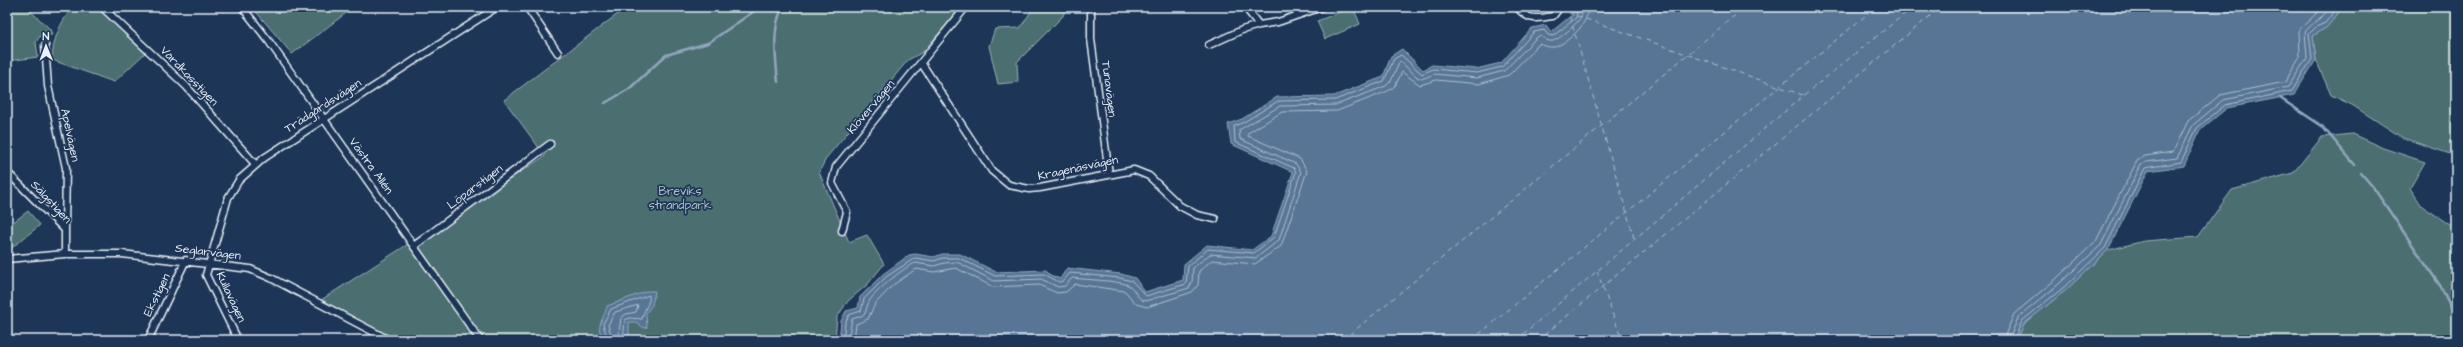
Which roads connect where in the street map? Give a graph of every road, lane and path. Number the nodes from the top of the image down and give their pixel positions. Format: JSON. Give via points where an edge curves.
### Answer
{"nodes":[{"id":1,"x":102,"y":7,"type":"edge"},
{"id":2,"x":242,"y":7,"type":"edge"},
{"id":3,"x":497,"y":7,"type":"edge"},
{"id":4,"x":526,"y":7,"type":"edge"},
{"id":5,"x":966,"y":7,"type":"edge"},
{"id":6,"x":1091,"y":7,"type":"edge"},
{"id":7,"x":1245,"y":7,"type":"edge"},
{"id":8,"x":1322,"y":7,"type":"edge"},
{"id":9,"x":1517,"y":7,"type":"edge"},
{"id":10,"x":1560,"y":7,"type":"edge"},
{"id":11,"x":1259,"y":25,"type":"junction"},
{"id":12,"x":45,"y":45,"type":"dead end"},
{"id":13,"x":1209,"y":45,"type":"dead end"},
{"id":14,"x":558,"y":53,"type":"dead end"},
{"id":15,"x":922,"y":64,"type":"junction"},
{"id":16,"x":323,"y":119,"type":"junction"},
{"id":17,"x":550,"y":144,"type":"dead end"},
{"id":18,"x":256,"y":165,"type":"junction"},
{"id":19,"x":7,"y":172,"type":"edge"},
{"id":20,"x":1109,"y":174,"type":"junction"},
{"id":21,"x":1215,"y":219,"type":"dead end"},
{"id":22,"x":65,"y":230,"type":"junction"},
{"id":23,"x":842,"y":232,"type":"dead end"},
{"id":24,"x":414,"y":246,"type":"junction"},
{"id":25,"x":65,"y":254,"type":"junction"},
{"id":26,"x":7,"y":259,"type":"edge"},
{"id":27,"x":186,"y":260,"type":"junction"},
{"id":28,"x":208,"y":263,"type":"junction"},
{"id":29,"x":7,"y":332,"type":"edge"},
{"id":30,"x":8,"y":340,"type":"edge"},
{"id":31,"x":148,"y":340,"type":"edge"},
{"id":32,"x":238,"y":340,"type":"edge"},
{"id":33,"x":389,"y":340,"type":"edge"},
{"id":34,"x":480,"y":340,"type":"edge"}],
"edges":[{"from":1,"to":18,"type":"street","name":"Vårdkasstigen","via":[[186,86]]},
{"from":2,"to":16,"type":"street","name":"Västra Allén"},
{"from":3,"to":16,"type":"street","name":"Trädgårdsvägen"},
{"from":4,"to":14,"type":"street"},
{"from":5,"to":15,"type":"street","name":"Klövervägen"},
{"from":6,"to":20,"type":"street","name":"Tunavägen","via":[[1091,39]]},
{"from":7,"to":11,"type":"street"},
{"from":8,"to":11,"type":"street","via":[[1278,22]]},
{"from":9,"to":10,"type":"street","via":[[1528,18],[1535,19],[1553,16]]},
{"from":11,"to":13,"type":"street"},
{"from":12,"to":22,"type":"street","name":"Apelvägen","via":[[48,86],[66,168]]},
{"from":15,"to":20,"type":"street","name":"Kragenäsvägen","via":[[992,171],[1003,181],[1018,187],[1040,188]]},
{"from":15,"to":23,"type":"street","name":"Klövervägen","via":[[836,167],[832,183],[847,212]]},
{"from":16,"to":18,"type":"street","name":"Trädgårdsvägen"},
{"from":16,"to":24,"type":"street","name":"Västra Allén"},
{"from":17,"to":24,"type":"street","name":"Löparstigen"},
{"from":18,"to":28,"type":"street","name":"Trädgårdsvägen","via":[[239,180],[228,198]]},
{"from":19,"to":22,"type":"street","name":"Sälgstigen"},
{"from":20,"to":21,"type":"street","name":"Kragenäsvägen","via":[[1127,170],[1143,172],[1180,206],[1197,215]]},
{"from":22,"to":25,"type":"street","name":"Sälgstigen"},
{"from":24,"to":34,"type":"street","name":"Västra Allén"},
{"from":25,"to":26,"type":"street","name":"Seglarvägen"},
{"from":25,"to":27,"type":"street","name":"Seglarvägen","via":[[134,255]]},
{"from":27,"to":28,"type":"street","name":"Seglarvägen"},
{"from":27,"to":31,"type":"street","name":"Ekstigen"},
{"from":28,"to":32,"type":"street","name":"Kullavägen","via":[[206,274]]},
{"from":28,"to":33,"type":"street","name":"Seglarvägen","via":[[250,269],[272,278]]},
{"from":29,"to":30,"type":"street"}]}
